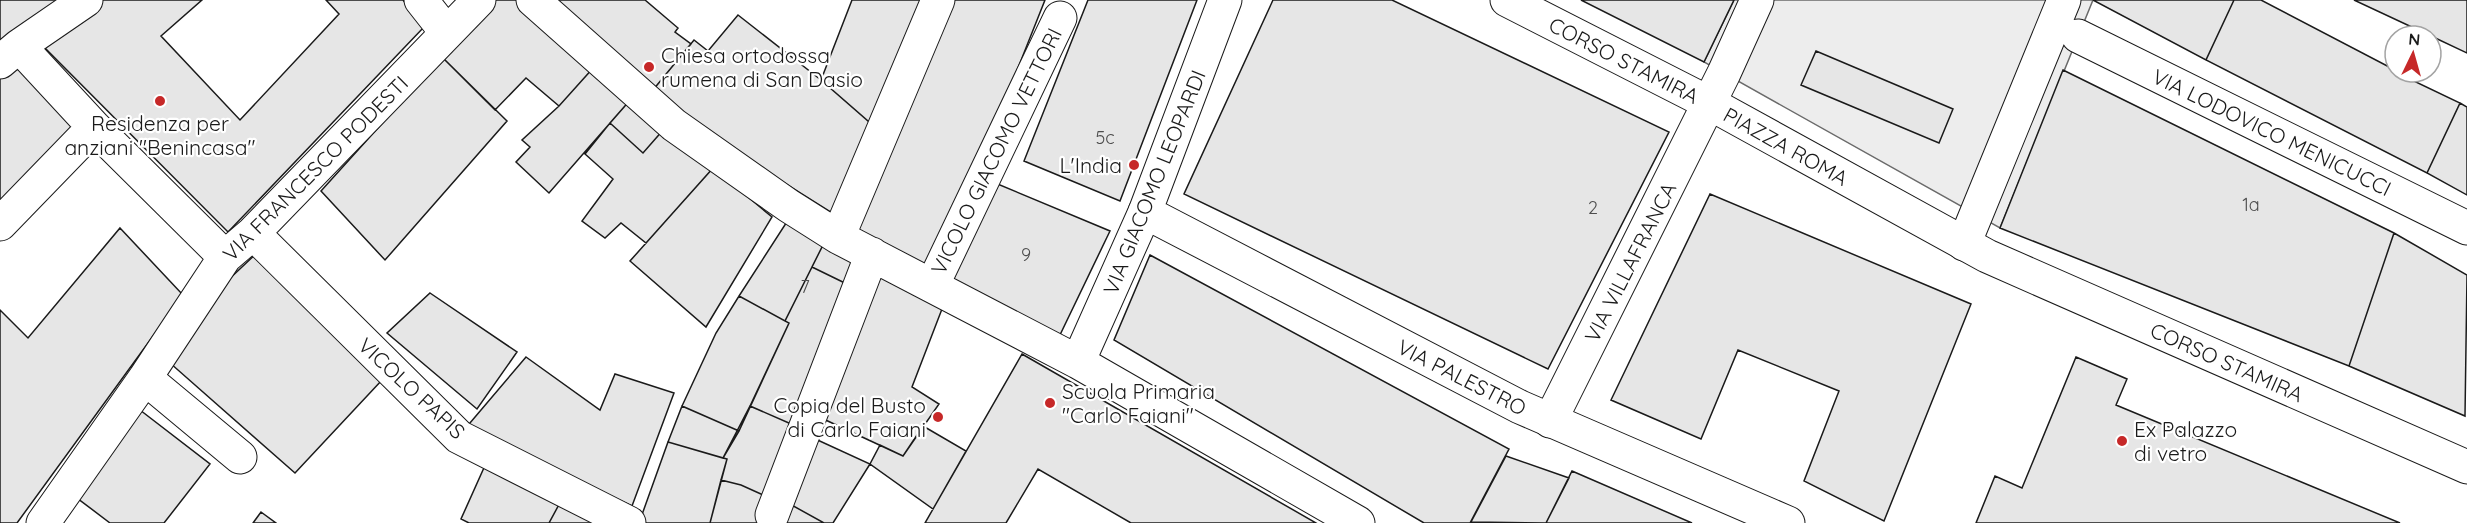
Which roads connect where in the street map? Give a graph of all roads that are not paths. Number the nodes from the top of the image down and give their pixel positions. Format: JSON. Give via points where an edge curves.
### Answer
{"nodes":[{"id":1,"x":86,"y":0,"type":"edge"},
{"id":2,"x":421,"y":0,"type":"edge"},
{"id":3,"x":479,"y":0,"type":"edge"},
{"id":4,"x":533,"y":0,"type":"edge"},
{"id":5,"x":938,"y":0,"type":"edge"},
{"id":6,"x":1225,"y":0,"type":"edge"},
{"id":7,"x":1507,"y":0,"type":"edge"},
{"id":8,"x":1757,"y":0,"type":"edge"},
{"id":9,"x":2064,"y":0,"type":"edge"},
{"id":10,"x":1060,"y":18,"type":"dead end"},
{"id":11,"x":447,"y":33,"type":"junction"},
{"id":12,"x":2078,"y":36,"type":"dead end"},
{"id":13,"x":9,"y":54,"type":"edge"},
{"id":14,"x":1709,"y":103,"type":"junction"},
{"id":15,"x":94,"y":127,"type":"junction"},
{"id":16,"x":1145,"y":212,"type":"junction"},
{"id":17,"x":0,"y":224,"type":"edge"},
{"id":18,"x":2467,"y":228,"type":"edge"},
{"id":19,"x":253,"y":233,"type":"junction"},
{"id":20,"x":838,"y":237,"type":"junction"},
{"id":21,"x":1975,"y":250,"type":"junction"},
{"id":22,"x":872,"y":254,"type":"junction"},
{"id":23,"x":225,"y":257,"type":"junction"},
{"id":24,"x":933,"y":284,"type":"junction"},
{"id":25,"x":1078,"y":362,"type":"junction"},
{"id":26,"x":145,"y":378,"type":"junction"},
{"id":27,"x":1550,"y":421,"type":"junction"},
{"id":28,"x":240,"y":457,"type":"dead end"},
{"id":29,"x":2467,"y":467,"type":"edge"},
{"id":30,"x":772,"y":515,"type":"dead end"},
{"id":31,"x":43,"y":523,"type":"edge"},
{"id":32,"x":629,"y":523,"type":"edge"},
{"id":33,"x":1358,"y":523,"type":"edge"},
{"id":34,"x":1788,"y":523,"type":"edge"}],
"edges":[{"from":1,"to":13,"type":"street"},
{"from":2,"to":11,"type":"street"},
{"from":3,"to":11,"type":"street","name":"VIA FRANCESCO PODESTI"},
{"from":4,"to":20,"type":"street","via":[[674,125]]},
{"from":5,"to":20,"type":"street"},
{"from":6,"to":16,"type":"street","name":"VIA GIACOMO LEOPARDI"},
{"from":7,"to":14,"type":"street","name":"CORSO STAMIRA"},
{"from":8,"to":14,"type":"street","name":"PIAZZA ROMA"},
{"from":9,"to":21,"type":"street"},
{"from":10,"to":24,"type":"street","name":"VICOLO GIACOMO VETTORI"},
{"from":11,"to":19,"type":"street","name":"VIA FRANCESCO PODESTI"},
{"from":12,"to":18,"type":"street","name":"VIA LODOVICO MENICUCCI"},
{"from":13,"to":15,"type":"street"},
{"from":14,"to":21,"type":"street","name":"PIAZZA ROMA"},
{"from":14,"to":27,"type":"street","name":"VIA VILLAFRANCA"},
{"from":15,"to":17,"type":"street"},
{"from":15,"to":23,"type":"street"},
{"from":16,"to":25,"type":"street","name":"VIA GIACOMO LEOPARDI"},
{"from":16,"to":27,"type":"street","name":"VIA PALESTRO"},
{"from":19,"to":23,"type":"street","name":"VIA FRANCESCO PODESTI"},
{"from":19,"to":32,"type":"street","name":"VICOLO PAPIS","via":[[459,437]]},
{"from":20,"to":22,"type":"street"},
{"from":21,"to":29,"type":"street","name":"CORSO STAMIRA"},
{"from":22,"to":24,"type":"street"},
{"from":22,"to":30,"type":"street"},
{"from":23,"to":26,"type":"street","name":"VIA FRANCESCO PODESTI"},
{"from":24,"to":25,"type":"street"},
{"from":25,"to":33,"type":"street"},
{"from":26,"to":28,"type":"street"},
{"from":26,"to":31,"type":"street","name":"VIA FRANCESCO PODESTI"},
{"from":27,"to":34,"type":"street","name":"VIA PALESTRO"}]}
